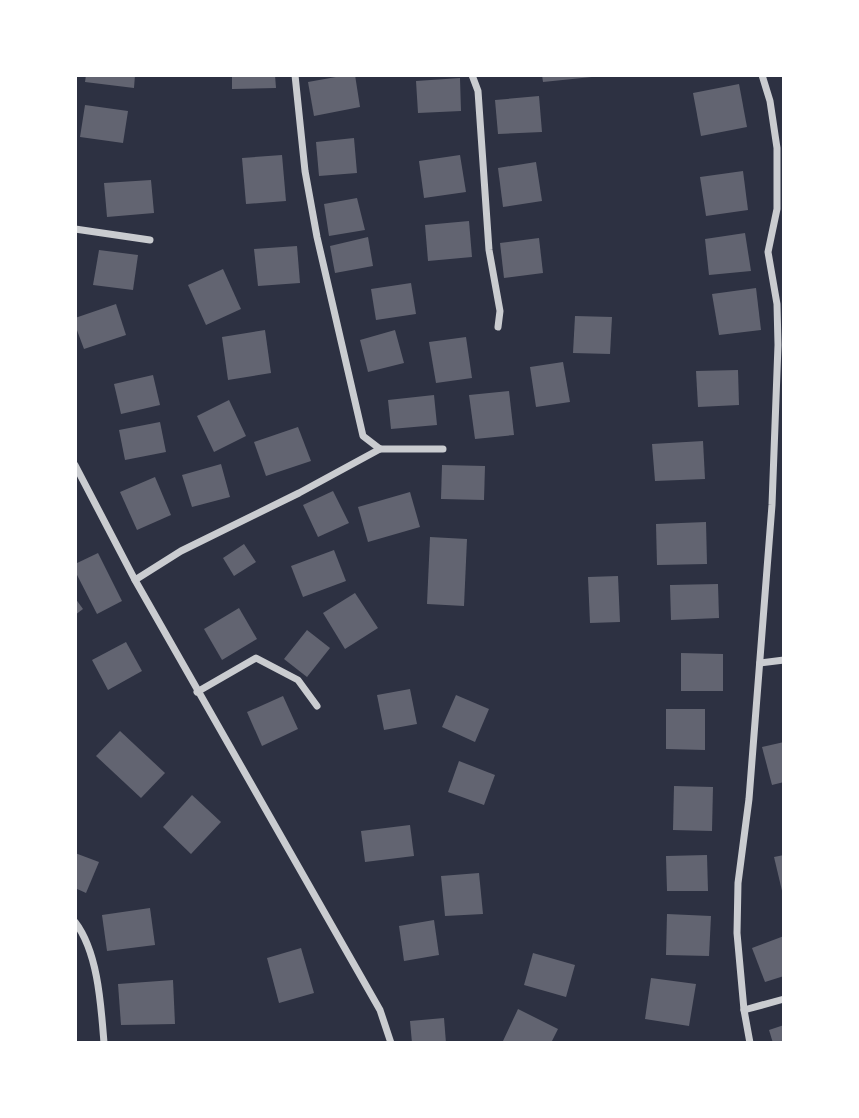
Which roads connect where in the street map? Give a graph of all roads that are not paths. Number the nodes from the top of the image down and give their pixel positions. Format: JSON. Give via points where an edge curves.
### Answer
{"nodes":[{"id":1,"x":295,"y":75,"type":"edge"},
{"id":2,"x":472,"y":75,"type":"edge"},
{"id":3,"x":762,"y":75,"type":"edge"},
{"id":4,"x":75,"y":229,"type":"edge"},
{"id":5,"x":150,"y":240,"type":"dead end"},
{"id":6,"x":498,"y":327,"type":"dead end"},
{"id":7,"x":380,"y":449,"type":"junction"},
{"id":8,"x":443,"y":449,"type":"dead end"},
{"id":9,"x":75,"y":465,"type":"edge"},
{"id":10,"x":135,"y":580,"type":"junction"},
{"id":11,"x":784,"y":660,"type":"edge"},
{"id":12,"x":760,"y":663,"type":"junction"},
{"id":13,"x":197,"y":691,"type":"junction"},
{"id":14,"x":317,"y":706,"type":"dead end"},
{"id":15,"x":75,"y":922,"type":"edge"},
{"id":16,"x":784,"y":999,"type":"edge"},
{"id":17,"x":744,"y":1010,"type":"junction"},
{"id":18,"x":104,"y":1043,"type":"edge"},
{"id":19,"x":391,"y":1043,"type":"edge"},
{"id":20,"x":750,"y":1043,"type":"edge"}],
"edges":[{"from":1,"to":7,"type":"street","via":[[317,237],[363,436]]},
{"from":2,"to":6,"type":"street","via":[[478,91]]},
{"from":3,"to":12,"type":"street","via":[[777,148],[777,209],[768,252],[778,345]]},
{"from":4,"to":5,"type":"street"},
{"from":7,"to":8,"type":"street"},
{"from":7,"to":10,"type":"street","via":[[181,551]]},
{"from":9,"to":10,"type":"street"},
{"from":10,"to":13,"type":"street"},
{"from":11,"to":12,"type":"street"},
{"from":12,"to":17,"type":"street","via":[[738,883]]},
{"from":13,"to":14,"type":"street","via":[[256,658],[298,680]]},
{"from":13,"to":19,"type":"street","via":[[380,1010]]},
{"from":15,"to":18,"type":"street","via":[[85,934],[100,996]]},
{"from":16,"to":17,"type":"street"},
{"from":17,"to":20,"type":"street"}]}
